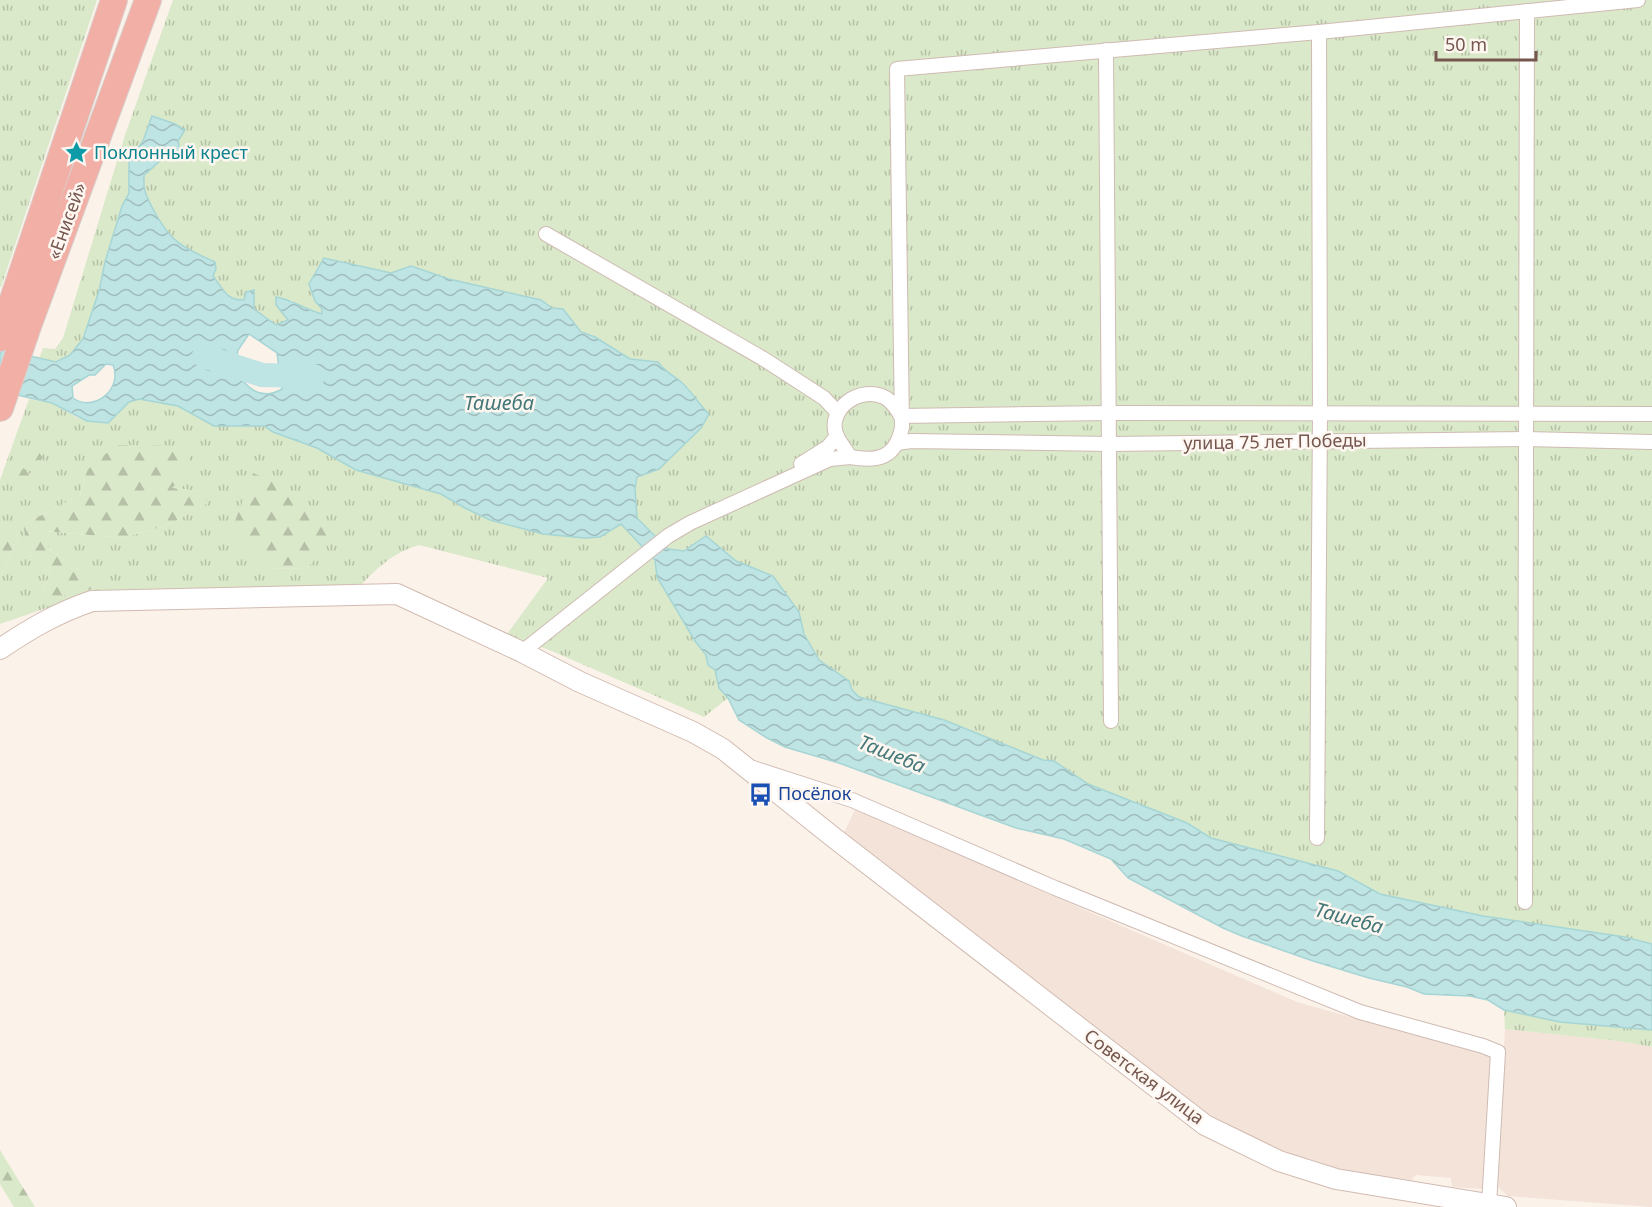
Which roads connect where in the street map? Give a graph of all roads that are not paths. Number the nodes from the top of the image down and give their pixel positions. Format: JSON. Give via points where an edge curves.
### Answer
{"nodes":[{"id":1,"x":114,"y":0,"type":"edge"},
{"id":2,"x":148,"y":0,"type":"edge"},
{"id":3,"x":1638,"y":0,"type":"edge"},
{"id":4,"x":1527,"y":11,"type":"junction"},
{"id":5,"x":1319,"y":32,"type":"junction"},
{"id":6,"x":1106,"y":50,"type":"junction"},
{"id":7,"x":546,"y":234,"type":"dead end"},
{"id":8,"x":12,"y":328,"type":"edge"},
{"id":9,"x":0,"y":408,"type":"edge"},
{"id":10,"x":838,"y":413,"type":"junction"},
{"id":11,"x":1109,"y":413,"type":"junction"},
{"id":12,"x":1320,"y":413,"type":"junction"},
{"id":13,"x":1527,"y":413,"type":"junction"},
{"id":14,"x":1652,"y":414,"type":"edge"},
{"id":15,"x":901,"y":416,"type":"junction"},
{"id":16,"x":837,"y":436,"type":"junction"},
{"id":17,"x":1526,"y":439,"type":"junction"},
{"id":18,"x":1319,"y":441,"type":"junction"},
{"id":19,"x":1652,"y":442,"type":"edge"},
{"id":20,"x":897,"y":443,"type":"junction"},
{"id":21,"x":1110,"y":444,"type":"junction"},
{"id":22,"x":850,"y":457,"type":"junction"},
{"id":23,"x":690,"y":522,"type":"junction"},
{"id":24,"x":33,"y":626,"type":"junction"},
{"id":25,"x":0,"y":635,"type":"edge"},
{"id":26,"x":0,"y":649,"type":"edge"},
{"id":27,"x":522,"y":652,"type":"junction"},
{"id":28,"x":0,"y":654,"type":"edge"},
{"id":29,"x":1111,"y":721,"type":"dead end"},
{"id":30,"x":748,"y":767,"type":"junction"},
{"id":31,"x":1317,"y":838,"type":"dead end"},
{"id":32,"x":1525,"y":902,"type":"dead end"},
{"id":33,"x":1497,"y":1206,"type":"edge"}],
"edges":[{"from":1,"to":8,"type":"highway","name":"«Енисей»"},
{"from":2,"to":8,"type":"highway","name":"«Енисей»"},
{"from":3,"to":4,"type":"street"},
{"from":4,"to":5,"type":"street"},
{"from":4,"to":13,"type":"street"},
{"from":5,"to":6,"type":"street"},
{"from":5,"to":12,"type":"street"},
{"from":6,"to":11,"type":"street"},
{"from":6,"to":15,"type":"street","via":[[897,69]]},
{"from":7,"to":10,"type":"street","via":[[762,358],[824,398]]},
{"from":8,"to":9,"type":"highway","name":"«Енисей»"},
{"from":10,"to":15,"type":"street","via":[[853,397],[876,394],[895,406]]},
{"from":10,"to":16,"type":"street"},
{"from":11,"to":12,"type":"street","name":"улица 75 лет Победы"},
{"from":11,"to":15,"type":"street","name":"улица 75 лет Победы"},
{"from":11,"to":21,"type":"street"},
{"from":12,"to":13,"type":"street","name":"улица 75 лет Победы"},
{"from":12,"to":18,"type":"street"},
{"from":13,"to":14,"type":"street","name":"улица 75 лет Победы"},
{"from":13,"to":17,"type":"street"},
{"from":15,"to":20,"type":"street"},
{"from":16,"to":22,"type":"street"},
{"from":16,"to":23,"type":"street","via":[[817,455]]},
{"from":17,"to":18,"type":"street","name":"улица 75 лет Победы"},
{"from":17,"to":19,"type":"street","name":"улица 75 лет Победы"},
{"from":17,"to":32,"type":"street"},
{"from":18,"to":21,"type":"street","name":"улица 75 лет Победы"},
{"from":18,"to":31,"type":"street"},
{"from":20,"to":21,"type":"street","name":"улица 75 лет Победы"},
{"from":20,"to":22,"type":"street","via":[[888,454],[878,458]]},
{"from":21,"to":29,"type":"street"},
{"from":22,"to":23,"type":"street","via":[[830,459]]},
{"from":23,"to":27,"type":"street"},
{"from":24,"to":25,"type":"street"},
{"from":24,"to":26,"type":"street"},
{"from":24,"to":27,"type":"street","name":"Советская улица","via":[[92,601],[397,594]]},
{"from":24,"to":28,"type":"street"},
{"from":27,"to":30,"type":"street","name":"Советская улица","via":[[693,732]]},
{"from":30,"to":33,"type":"street","name":"Советская улица","via":[[1205,1125],[1279,1161],[1336,1179]]},
{"from":30,"to":33,"type":"street","via":[[852,800],[1359,1012],[1498,1052]]}]}
